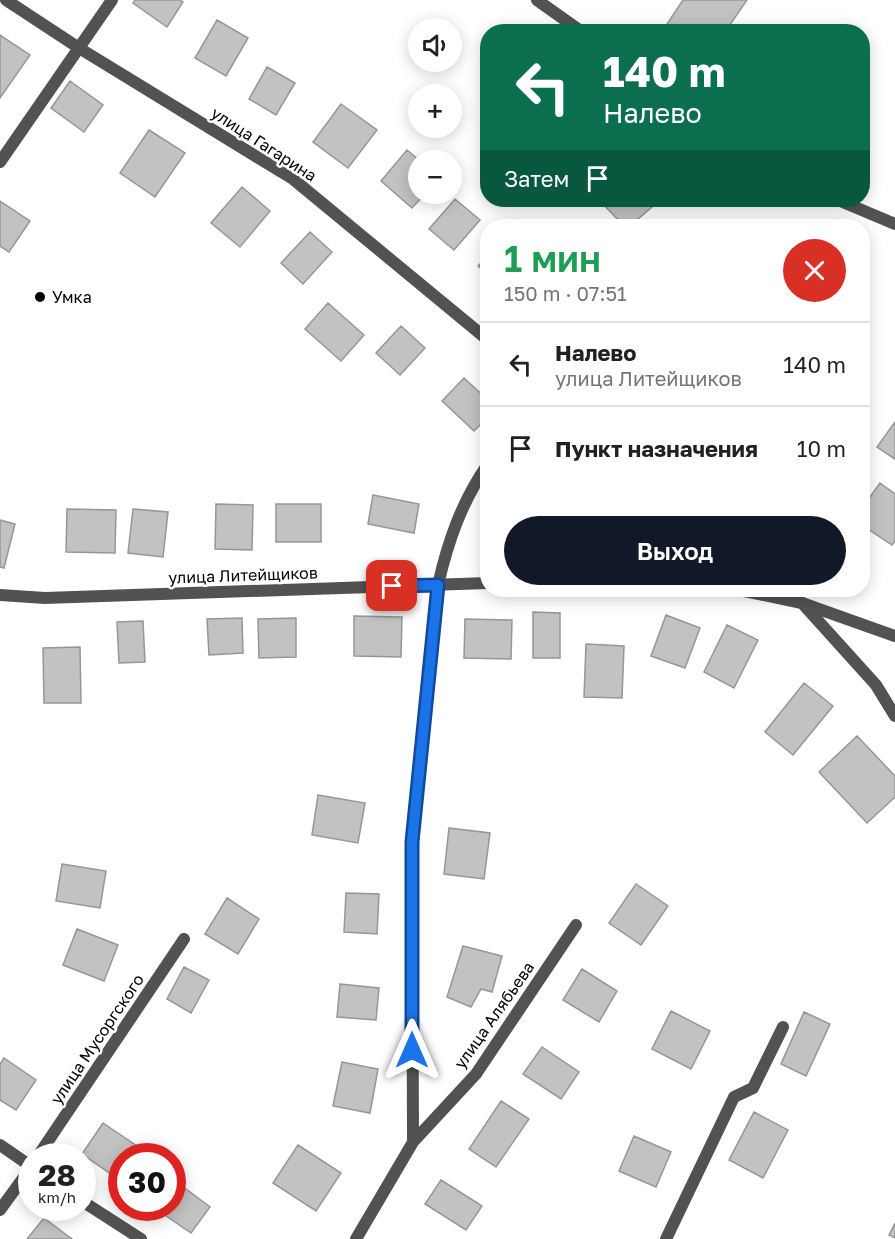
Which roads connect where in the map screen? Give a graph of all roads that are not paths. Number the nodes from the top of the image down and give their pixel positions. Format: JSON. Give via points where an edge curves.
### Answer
{"nodes":[{"id":1,"x":6,"y":0,"type":"edge"},
{"id":2,"x":112,"y":0,"type":"edge"},
{"id":3,"x":537,"y":0,"type":"edge"},
{"id":4,"x":571,"y":24,"type":"edge"},
{"id":5,"x":79,"y":48,"type":"junction"},
{"id":6,"x":0,"y":162,"type":"edge"},
{"id":7,"x":855,"y":207,"type":"edge"},
{"id":8,"x":895,"y":224,"type":"edge"},
{"id":9,"x":480,"y":333,"type":"edge"},
{"id":10,"x":480,"y":476,"type":"edge"},
{"id":11,"x":480,"y":583,"type":"edge"},
{"id":12,"x":438,"y":585,"type":"junction"},
{"id":13,"x":0,"y":596,"type":"edge"},
{"id":14,"x":773,"y":597,"type":"edge"},
{"id":15,"x":795,"y":597,"type":"edge"},
{"id":16,"x":802,"y":603,"type":"junction"},
{"id":17,"x":895,"y":636,"type":"edge"},
{"id":18,"x":895,"y":716,"type":"edge"},
{"id":19,"x":576,"y":925,"type":"dead end"},
{"id":20,"x":183,"y":939,"type":"dead end"},
{"id":21,"x":783,"y":1027,"type":"dead end"},
{"id":22,"x":413,"y":1142,"type":"junction"},
{"id":23,"x":47,"y":1143,"type":"edge"},
{"id":24,"x":0,"y":1145,"type":"edge"},
{"id":25,"x":18,"y":1158,"type":"edge"},
{"id":26,"x":18,"y":1185,"type":"edge"},
{"id":27,"x":0,"y":1210,"type":"edge"},
{"id":28,"x":96,"y":1210,"type":"edge"},
{"id":29,"x":141,"y":1239,"type":"edge"},
{"id":30,"x":356,"y":1239,"type":"edge"},
{"id":31,"x":666,"y":1239,"type":"edge"}],
"edges":[{"from":1,"to":5,"type":"street","name":"улица Гагарина"},
{"from":2,"to":5,"type":"street"},
{"from":3,"to":4,"type":"street"},
{"from":5,"to":6,"type":"street"},
{"from":5,"to":9,"type":"street","name":"улица Гагарина","via":[[293,179]]},
{"from":7,"to":8,"type":"street"},
{"from":10,"to":12,"type":"street","via":[[447,545]]},
{"from":11,"to":12,"type":"street","name":"улица Литейщиков"},
{"from":12,"to":13,"type":"street","name":"улица Литейщиков"},
{"from":12,"to":22,"type":"street","via":[[412,842]]},
{"from":14,"to":16,"type":"street"},
{"from":15,"to":16,"type":"street"},
{"from":16,"to":17,"type":"street"},
{"from":16,"to":18,"type":"street","via":[[876,685]]},
{"from":19,"to":22,"type":"street","name":"улица Алябьева","via":[[476,1074]]},
{"from":20,"to":23,"type":"street","name":"улица Мусоргского"},
{"from":21,"to":31,"type":"street","via":[[753,1088],[734,1097]]},
{"from":22,"to":30,"type":"street","name":"улица Алябьева"},
{"from":24,"to":25,"type":"street"},
{"from":26,"to":27,"type":"street"},
{"from":28,"to":29,"type":"street"}]}
